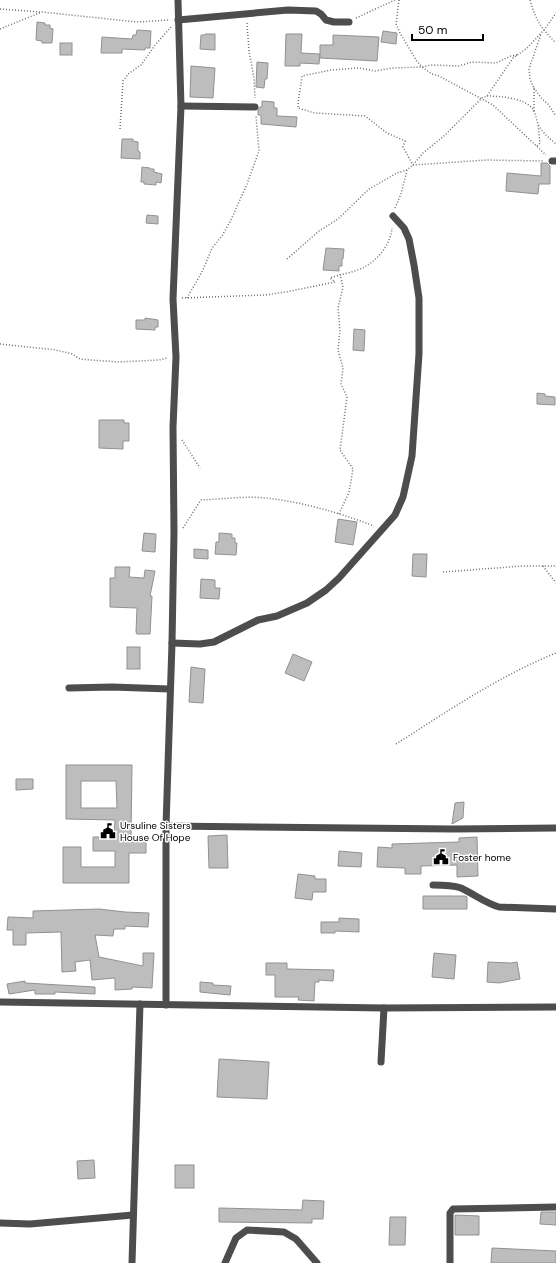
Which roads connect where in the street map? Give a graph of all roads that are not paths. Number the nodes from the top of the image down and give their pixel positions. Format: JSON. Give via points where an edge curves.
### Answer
{"nodes":[{"id":1,"x":178,"y":0,"type":"edge"},
{"id":2,"x":178,"y":20,"type":"junction"},
{"id":3,"x":349,"y":22,"type":"road end"},
{"id":4,"x":181,"y":106,"type":"junction"},
{"id":5,"x":255,"y":107,"type":"road end"},
{"id":6,"x":393,"y":216,"type":"road end"},
{"id":7,"x":172,"y":642,"type":"junction"},
{"id":8,"x":69,"y":688,"type":"dead end"},
{"id":9,"x":169,"y":689,"type":"junction"},
{"id":10,"x":166,"y":826,"type":"junction"},
{"id":11,"x":556,"y":828,"type":"edge"},
{"id":12,"x":433,"y":885,"type":"dead end"},
{"id":13,"x":556,"y":909,"type":"edge"},
{"id":14,"x":0,"y":1002,"type":"edge"},
{"id":15,"x":140,"y":1004,"type":"junction"},
{"id":16,"x":166,"y":1005,"type":"junction"},
{"id":17,"x":556,"y":1007,"type":"edge"},
{"id":18,"x":384,"y":1008,"type":"junction"},
{"id":19,"x":381,"y":1062,"type":"dead end"},
{"id":20,"x":556,"y":1206,"type":"edge"},
{"id":21,"x":134,"y":1215,"type":"junction"},
{"id":22,"x":0,"y":1223,"type":"edge"},
{"id":23,"x":132,"y":1263,"type":"edge"},
{"id":24,"x":226,"y":1263,"type":"edge"},
{"id":25,"x":317,"y":1263,"type":"edge"},
{"id":26,"x":450,"y":1263,"type":"edge"}],
"edges":[{"from":1,"to":2,"type":"street"},
{"from":2,"to":3,"type":"street","via":[[288,10],[316,11],[326,20]]},
{"from":2,"to":4,"type":"street"},
{"from":4,"to":5,"type":"street"},
{"from":4,"to":7,"type":"street","via":[[173,299],[176,357],[173,427]]},
{"from":6,"to":7,"type":"street","via":[[404,228],[409,239],[419,298],[419,354],[412,456],[403,497],[395,515],[340,578],[307,603],[277,616],[258,620],[214,642]]},
{"from":7,"to":9,"type":"street"},
{"from":8,"to":9,"type":"street"},
{"from":9,"to":10,"type":"street"},
{"from":10,"to":11,"type":"street"},
{"from":10,"to":16,"type":"street"},
{"from":12,"to":13,"type":"street","via":[[460,888],[499,907]]},
{"from":14,"to":15,"type":"street"},
{"from":15,"to":16,"type":"street"},
{"from":15,"to":21,"type":"street"},
{"from":16,"to":18,"type":"street"},
{"from":17,"to":18,"type":"street"},
{"from":18,"to":19,"type":"street"},
{"from":20,"to":26,"type":"street","via":[[453,1209],[450,1213]]},
{"from":21,"to":22,"type":"street","via":[[30,1224]]},
{"from":21,"to":23,"type":"street"},
{"from":24,"to":25,"type":"street","via":[[236,1238],[247,1230],[284,1232],[296,1239]]}]}
